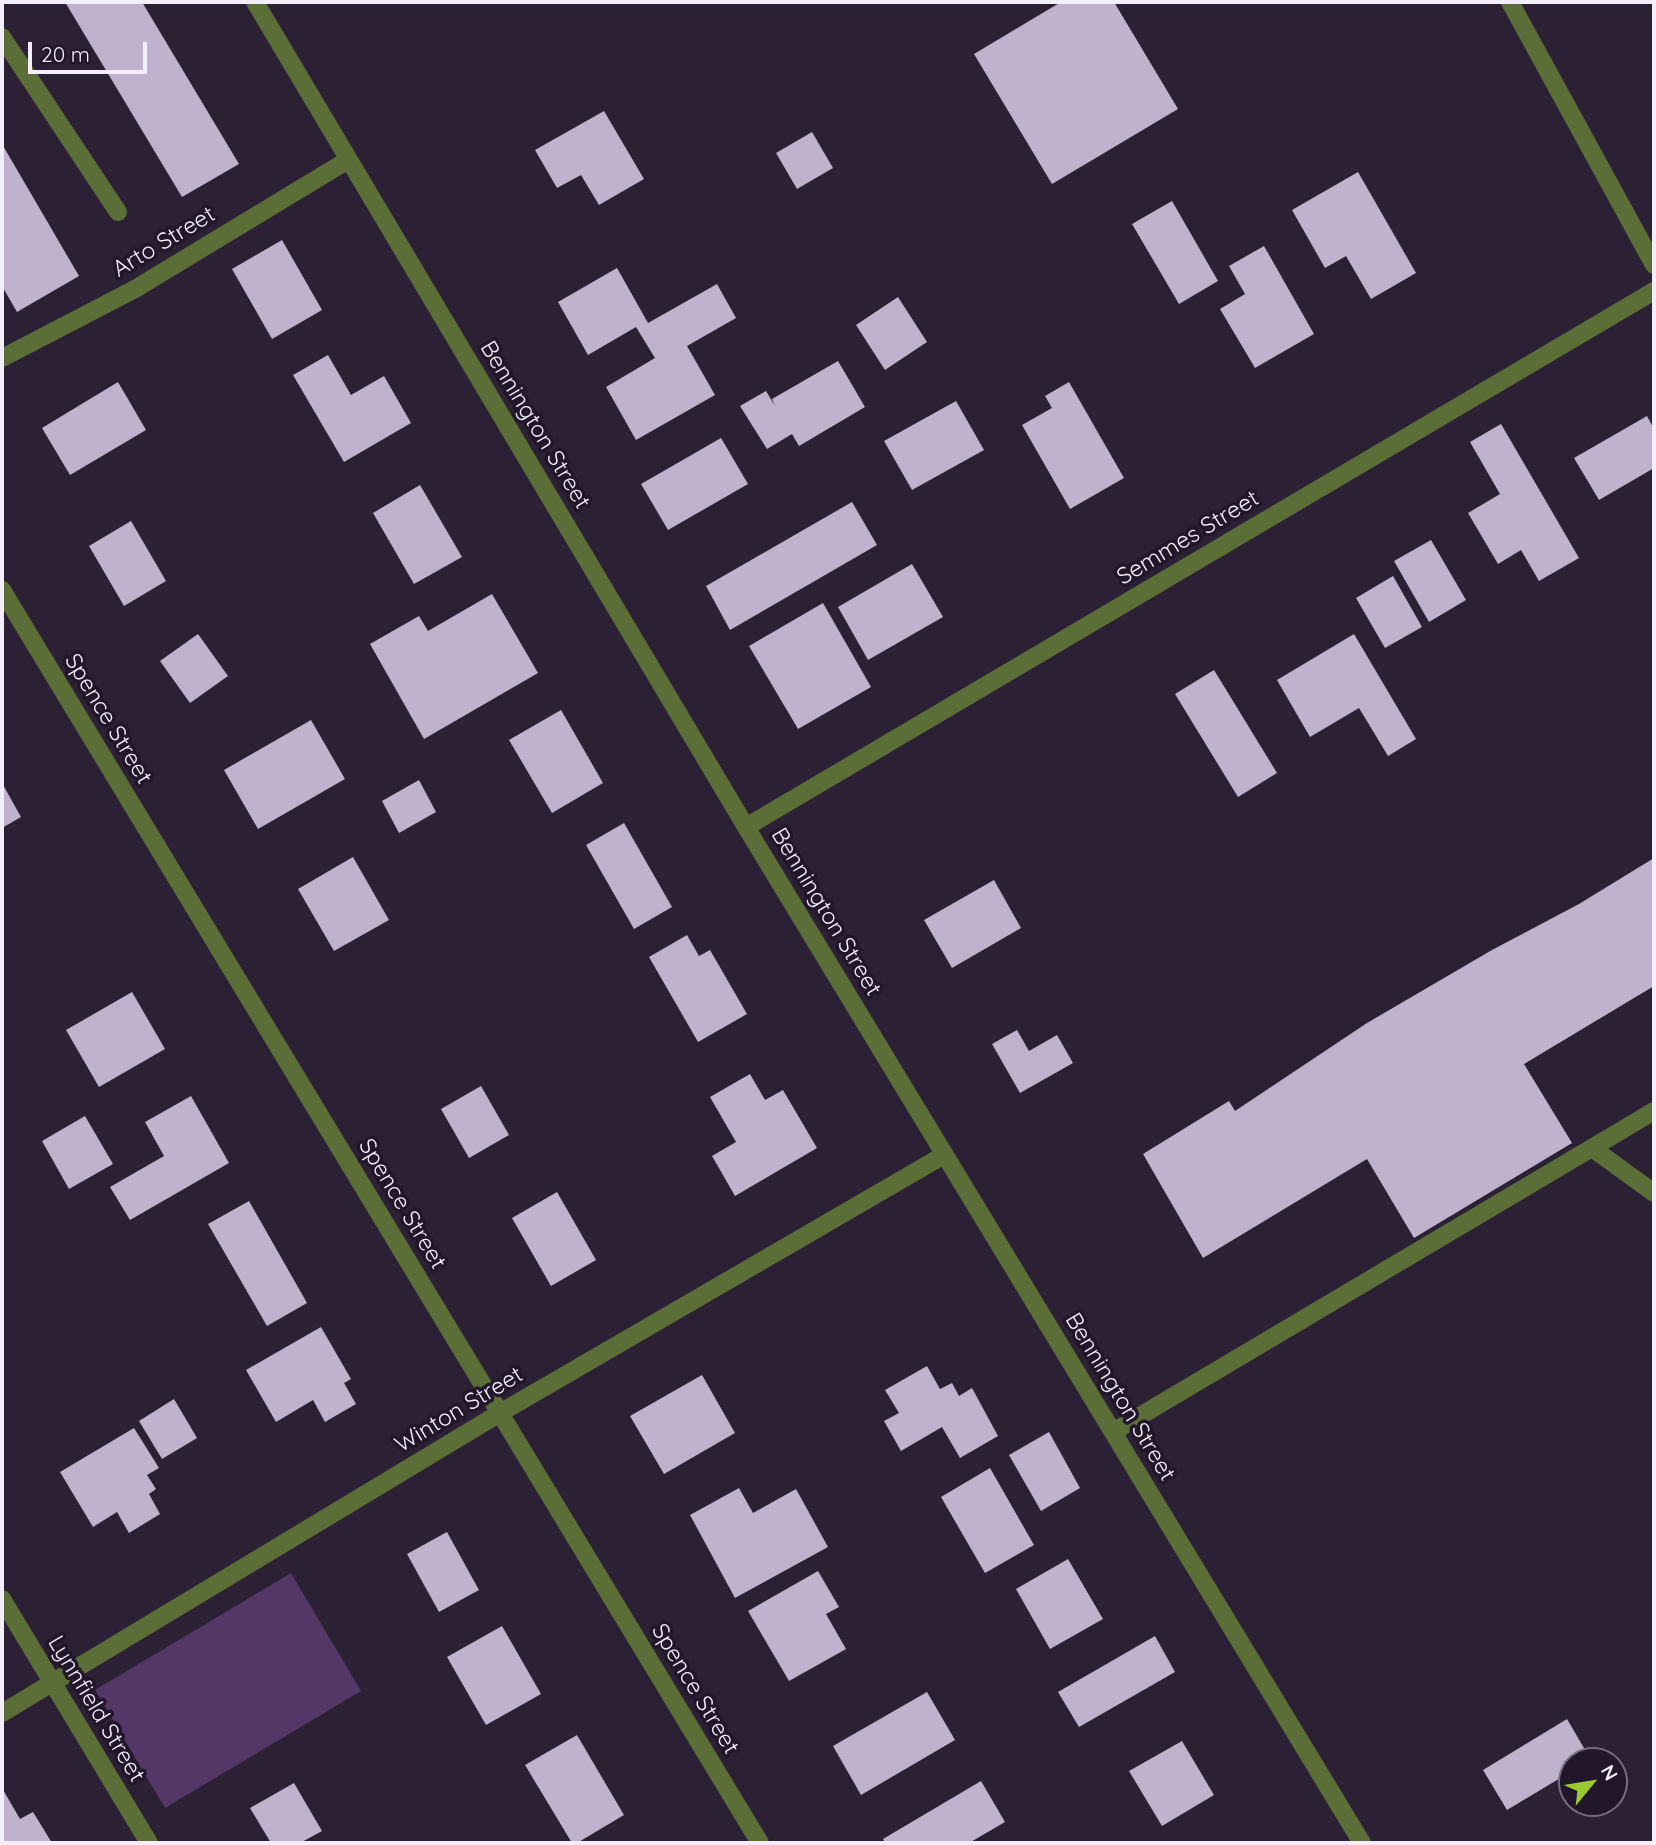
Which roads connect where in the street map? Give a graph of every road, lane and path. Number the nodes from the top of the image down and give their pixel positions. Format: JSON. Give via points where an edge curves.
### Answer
{"nodes":[{"id":1,"x":255,"y":2,"type":"edge"},
{"id":2,"x":1510,"y":2,"type":"edge"},
{"id":3,"x":2,"y":37,"type":"edge"},
{"id":4,"x":348,"y":160,"type":"junction"},
{"id":5,"x":118,"y":212,"type":"dead end"},
{"id":6,"x":1654,"y":265,"type":"edge"},
{"id":7,"x":1654,"y":291,"type":"edge"},
{"id":8,"x":2,"y":359,"type":"edge"},
{"id":9,"x":2,"y":590,"type":"edge"},
{"id":10,"x":746,"y":827,"type":"junction"},
{"id":11,"x":1654,"y":1111,"type":"edge"},
{"id":12,"x":1592,"y":1148,"type":"junction"},
{"id":13,"x":944,"y":1155,"type":"junction"},
{"id":14,"x":1654,"y":1193,"type":"edge"},
{"id":15,"x":500,"y":1413,"type":"junction"},
{"id":16,"x":1113,"y":1432,"type":"junction"},
{"id":17,"x":2,"y":1599,"type":"edge"},
{"id":18,"x":52,"y":1683,"type":"junction"},
{"id":19,"x":2,"y":1713,"type":"edge"},
{"id":20,"x":149,"y":1843,"type":"edge"},
{"id":21,"x":760,"y":1843,"type":"edge"},
{"id":22,"x":1362,"y":1843,"type":"edge"}],
"edges":[{"from":1,"to":4,"type":"street","name":"Bennington Street"},
{"from":2,"to":6,"type":"street"},
{"from":3,"to":5,"type":"street"},
{"from":4,"to":8,"type":"street","name":"Arto Street","via":[[135,289]]},
{"from":4,"to":10,"type":"street","name":"Bennington Street"},
{"from":7,"to":10,"type":"street","name":"Semmes Street"},
{"from":9,"to":15,"type":"street","name":"Spence Street"},
{"from":10,"to":13,"type":"street","name":"Bennington Street"},
{"from":11,"to":12,"type":"street"},
{"from":12,"to":14,"type":"street"},
{"from":12,"to":16,"type":"street"},
{"from":13,"to":15,"type":"street","name":"Winton Street"},
{"from":13,"to":16,"type":"street","name":"Bennington Street"},
{"from":15,"to":18,"type":"street","name":"Winton Street"},
{"from":15,"to":21,"type":"street","name":"Spence Street"},
{"from":16,"to":22,"type":"street","name":"Bennington Street"},
{"from":17,"to":18,"type":"street","name":"Lynnfield Street"},
{"from":18,"to":19,"type":"street","name":"Winton Street"},
{"from":18,"to":20,"type":"street","name":"Lynnfield Street"}]}
